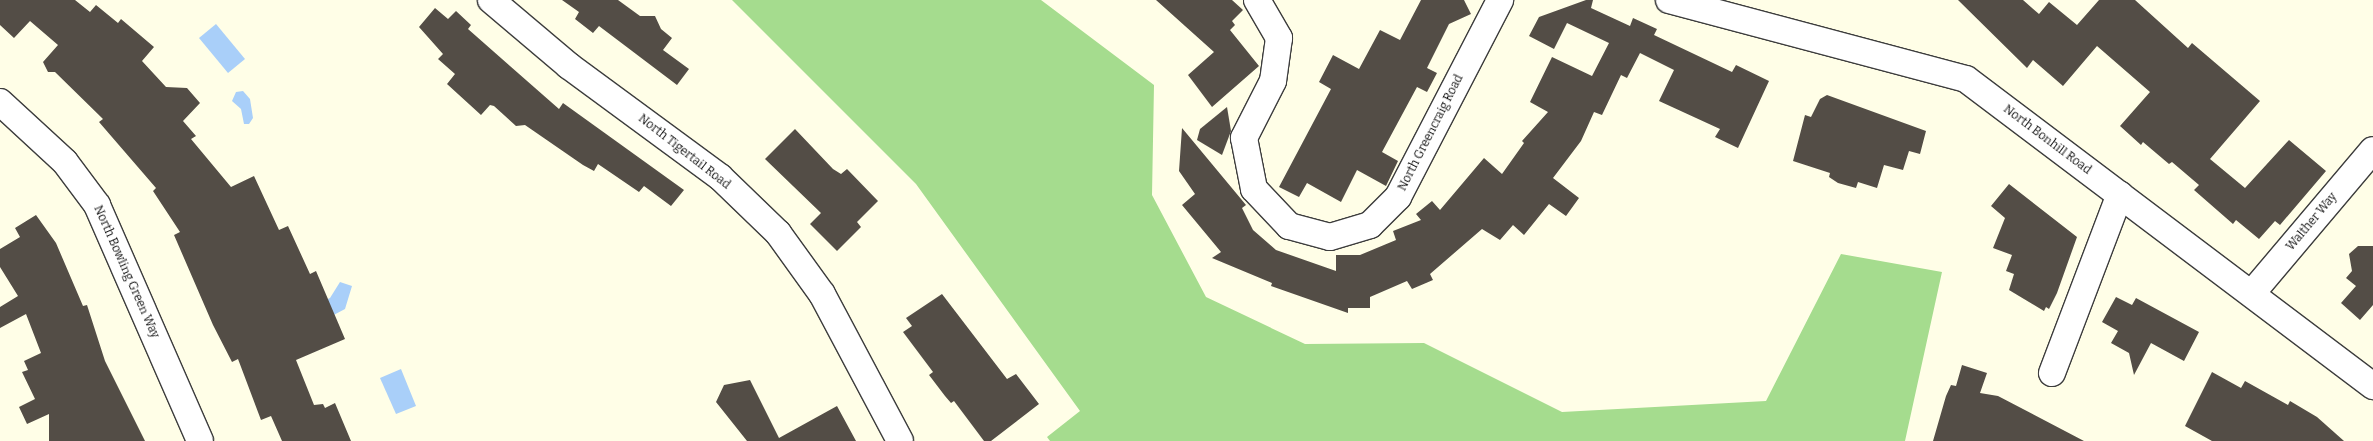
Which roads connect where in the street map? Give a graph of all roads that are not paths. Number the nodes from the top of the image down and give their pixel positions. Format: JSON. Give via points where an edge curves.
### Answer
{"nodes":[{"id":1,"x":491,"y":0,"type":"edge"},
{"id":2,"x":1257,"y":0,"type":"edge"},
{"id":3,"x":1500,"y":0,"type":"edge"},
{"id":4,"x":1681,"y":2,"type":"edge"},
{"id":5,"x":0,"y":102,"type":"edge"},
{"id":6,"x":2373,"y":150,"type":"edge"},
{"id":7,"x":2120,"y":194,"type":"junction"},
{"id":8,"x":2252,"y":293,"type":"junction"},
{"id":9,"x":2052,"y":373,"type":"dead end"},
{"id":10,"x":2373,"y":386,"type":"edge"},
{"id":11,"x":200,"y":441,"type":"edge"},
{"id":12,"x":900,"y":441,"type":"edge"}],
"edges":[{"from":1,"to":12,"type":"street","name":"North Tigertail Road","via":[[569,66],[720,177],[778,233],[822,294]]},
{"from":2,"to":3,"type":"street","name":"North Greencraig Road","via":[[1279,38],[1273,81],[1244,138],[1254,189],[1289,226],[1330,237],[1370,225],[1398,197]]},
{"from":4,"to":7,"type":"street","name":"North Bonhill Road","via":[[1966,79]]},
{"from":5,"to":11,"type":"street","name":"North Bowling Green Way","via":[[65,162],[97,204]]},
{"from":6,"to":8,"type":"street","name":"Walther Way"},
{"from":7,"to":8,"type":"street","name":"North Bonhill Road"},
{"from":7,"to":9,"type":"street"},
{"from":8,"to":10,"type":"street","name":"North Bonhill Road"}]}
